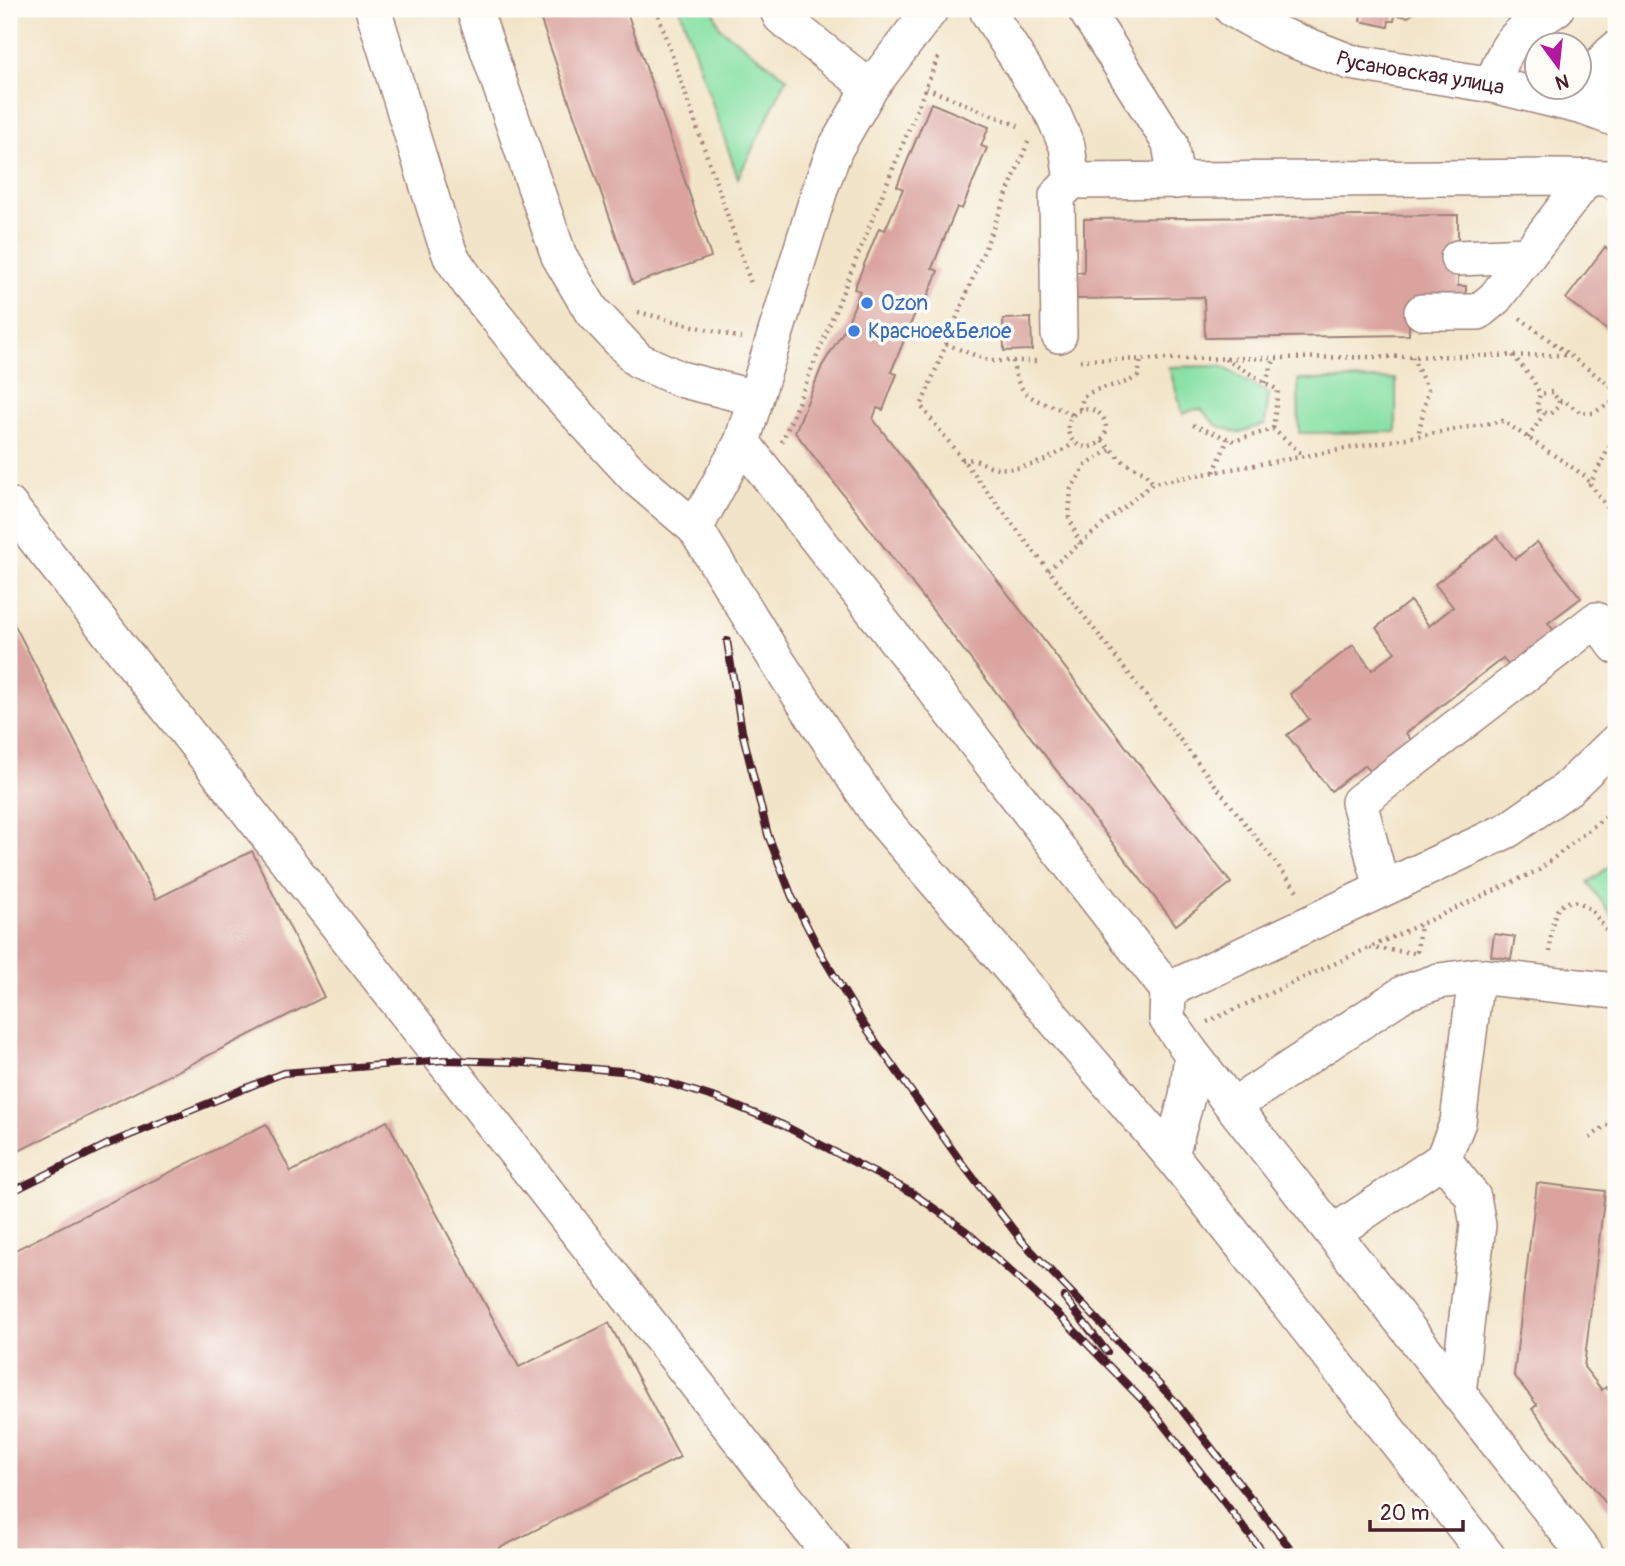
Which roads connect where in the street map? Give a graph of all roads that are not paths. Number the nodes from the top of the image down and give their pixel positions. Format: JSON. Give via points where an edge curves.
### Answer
{"nodes":[{"id":1,"x":373,"y":9,"type":"edge"},
{"id":2,"x":474,"y":9,"type":"edge"},
{"id":3,"x":777,"y":9,"type":"edge"},
{"id":4,"x":931,"y":9,"type":"edge"},
{"id":5,"x":1085,"y":9,"type":"edge"},
{"id":6,"x":1232,"y":9,"type":"edge"},
{"id":7,"x":1556,"y":9,"type":"edge"},
{"id":8,"x":988,"y":12,"type":"dead end"},
{"id":9,"x":1616,"y":49,"type":"edge"},
{"id":10,"x":1493,"y":85,"type":"junction"},
{"id":11,"x":870,"y":89,"type":"junction"},
{"id":12,"x":1583,"y":107,"type":"junction"},
{"id":13,"x":1616,"y":119,"type":"edge"},
{"id":14,"x":1602,"y":180,"type":"edge"},
{"id":15,"x":1072,"y":181,"type":"junction"},
{"id":16,"x":1176,"y":181,"type":"junction"},
{"id":17,"x":1528,"y":255,"type":"junction"},
{"id":18,"x":1458,"y":258,"type":"dead end"},
{"id":19,"x":1422,"y":312,"type":"dead end"},
{"id":20,"x":1062,"y":352,"type":"road end"},
{"id":21,"x":755,"y":398,"type":"junction"},
{"id":22,"x":742,"y":442,"type":"junction"},
{"id":23,"x":9,"y":505,"type":"edge"},
{"id":24,"x":695,"y":528,"type":"junction"},
{"id":25,"x":1616,"y":646,"type":"edge"},
{"id":26,"x":1616,"y":742,"type":"edge"},
{"id":27,"x":1382,"y":888,"type":"junction"},
{"id":28,"x":1476,"y":976,"type":"junction"},
{"id":29,"x":1168,"y":990,"type":"junction"},
{"id":30,"x":1616,"y":991,"type":"edge"},
{"id":31,"x":1191,"y":1052,"type":"junction"},
{"id":32,"x":1233,"y":1106,"type":"junction"},
{"id":33,"x":1171,"y":1155,"type":"junction"},
{"id":34,"x":1443,"y":1159,"type":"junction"},
{"id":35,"x":1333,"y":1233,"type":"junction"},
{"id":36,"x":1458,"y":1393,"type":"junction"},
{"id":37,"x":832,"y":1557,"type":"edge"},
{"id":38,"x":1488,"y":1557,"type":"edge"},
{"id":39,"x":1587,"y":1557,"type":"edge"}],
"edges":[{"from":1,"to":24,"type":"street","via":[[451,257],[556,391],[636,478]]},
{"from":2,"to":21,"type":"street","via":[[559,256],[592,310],[638,360],[680,379]]},
{"from":3,"to":11,"type":"street"},
{"from":4,"to":11,"type":"street"},
{"from":5,"to":16,"type":"street","via":[[1170,143]]},
{"from":6,"to":10,"type":"street","name":"Русановская улица","via":[[1275,33],[1350,62]]},
{"from":7,"to":10,"type":"street","via":[[1508,44]]},
{"from":8,"to":15,"type":"street","via":[[1053,114],[1067,146]]},
{"from":9,"to":12,"type":"street","via":[[1600,66]]},
{"from":10,"to":12,"type":"street","name":"Русановская улица"},
{"from":11,"to":21,"type":"street","via":[[835,149],[821,186]]},
{"from":12,"to":13,"type":"street","name":"Русановская улица"},
{"from":14,"to":16,"type":"street"},
{"from":14,"to":17,"type":"street"},
{"from":15,"to":16,"type":"street"},
{"from":15,"to":20,"type":"street","via":[[1057,196],[1071,258]]},
{"from":17,"to":18,"type":"street"},
{"from":17,"to":19,"type":"street","via":[[1478,312]]},
{"from":21,"to":22,"type":"street"},
{"from":22,"to":24,"type":"street"},
{"from":22,"to":29,"type":"street"},
{"from":23,"to":37,"type":"street"},
{"from":24,"to":33,"type":"street","via":[[878,814]]},
{"from":25,"to":27,"type":"street","via":[[1596,620],[1359,802]]},
{"from":26,"to":27,"type":"street","via":[[1567,789],[1508,830]]},
{"from":27,"to":29,"type":"street"},
{"from":28,"to":30,"type":"street"},
{"from":28,"to":32,"type":"street","via":[[1404,992]]},
{"from":28,"to":34,"type":"street","via":[[1458,1122]]},
{"from":29,"to":31,"type":"street","via":[[1167,1019]]},
{"from":31,"to":32,"type":"street"},
{"from":31,"to":33,"type":"street","via":[[1187,1097]]},
{"from":32,"to":35,"type":"street"},
{"from":33,"to":38,"type":"street"},
{"from":34,"to":35,"type":"street"},
{"from":34,"to":36,"type":"street","via":[[1473,1198],[1478,1225]]},
{"from":35,"to":36,"type":"street"},
{"from":36,"to":39,"type":"street"}]}
